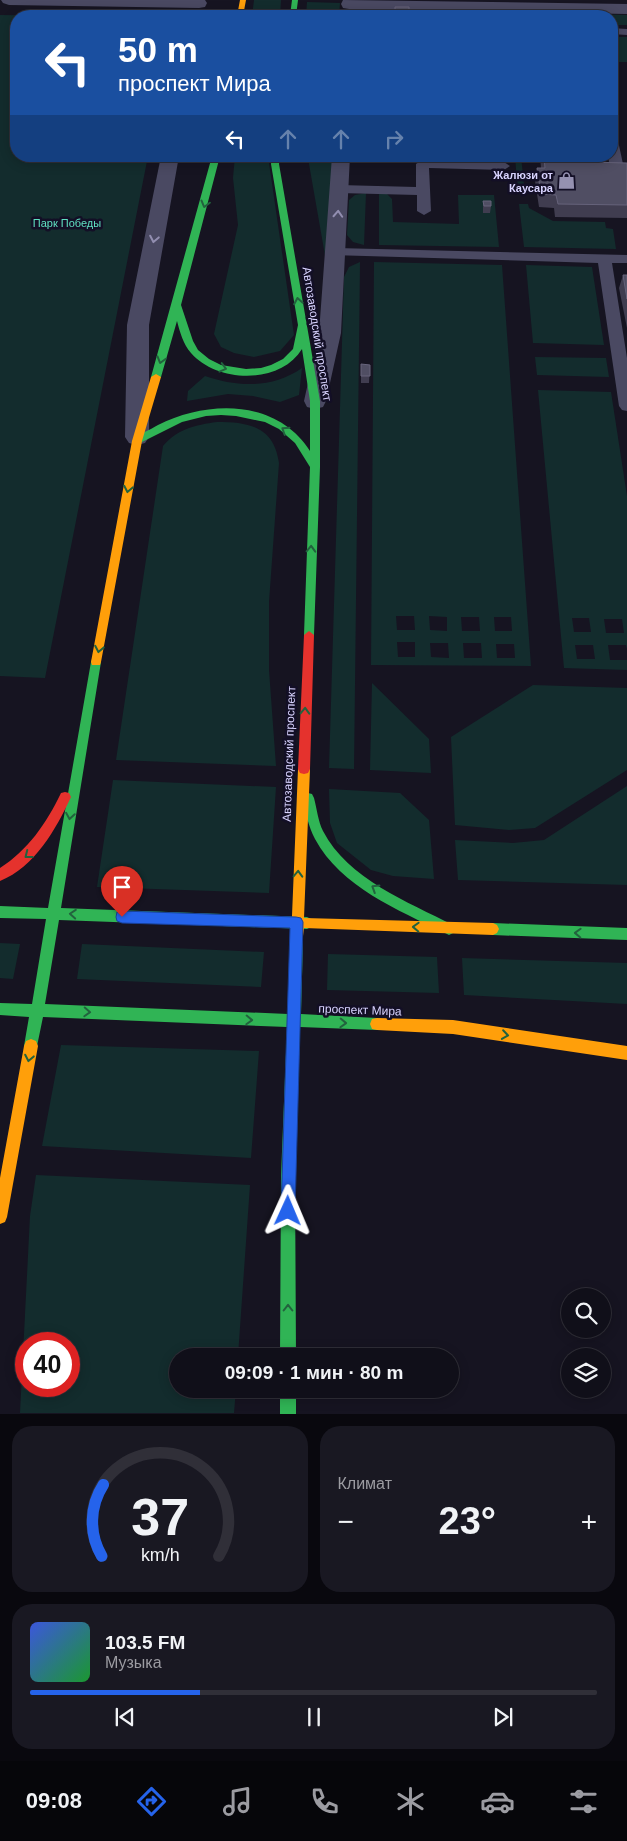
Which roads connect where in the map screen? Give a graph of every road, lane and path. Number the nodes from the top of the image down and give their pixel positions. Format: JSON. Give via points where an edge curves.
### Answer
{"nodes":[{"id":1,"x":9,"y":0,"type":"edge"},
{"id":2,"x":198,"y":6,"type":"edge"},
{"id":3,"x":349,"y":7,"type":"edge"},
{"id":4,"x":627,"y":9,"type":"edge"},
{"id":5,"x":169,"y":162,"type":"edge"},
{"id":6,"x":214,"y":162,"type":"edge"},
{"id":7,"x":275,"y":162,"type":"edge"},
{"id":8,"x":340,"y":162,"type":"edge"},
{"id":9,"x":616,"y":162,"type":"edge"},
{"id":10,"x":504,"y":166,"type":"dead end"},
{"id":11,"x":627,"y":168,"type":"edge"},
{"id":12,"x":339,"y":189,"type":"junction"},
{"id":13,"x":424,"y":191,"type":"junction"},
{"id":14,"x":424,"y":211,"type":"dead end"},
{"id":15,"x":336,"y":252,"type":"junction"},
{"id":16,"x":604,"y":258,"type":"junction"},
{"id":17,"x":627,"y":259,"type":"edge"},
{"id":18,"x":177,"y":305,"type":"junction"},
{"id":19,"x":302,"y":325,"type":"junction"},
{"id":20,"x":315,"y":401,"type":"junction"},
{"id":21,"x":627,"y":406,"type":"edge"},
{"id":22,"x":137,"y":442,"type":"junction"},
{"id":23,"x":315,"y":467,"type":"junction"},
{"id":24,"x":78,"y":768,"type":"junction"},
{"id":25,"x":302,"y":778,"type":"junction"},
{"id":26,"x":0,"y":875,"type":"edge"},
{"id":27,"x":0,"y":912,"type":"edge"},
{"id":28,"x":55,"y":913,"type":"junction"},
{"id":29,"x":296,"y":922,"type":"junction"},
{"id":30,"x":448,"y":929,"type":"junction"},
{"id":31,"x":627,"y":934,"type":"edge"},
{"id":32,"x":0,"y":1009,"type":"edge"},
{"id":33,"x":38,"y":1010,"type":"junction"},
{"id":34,"x":295,"y":1021,"type":"junction"},
{"id":35,"x":627,"y":1053,"type":"edge"},
{"id":36,"x":5,"y":1122,"type":"dead end"},
{"id":37,"x":10,"y":1160,"type":"junction"},
{"id":38,"x":0,"y":1217,"type":"edge"},
{"id":39,"x":288,"y":1348,"type":"edge"},
{"id":40,"x":288,"y":1398,"type":"edge"},
{"id":41,"x":288,"y":1414,"type":"edge"}],
"edges":[{"from":1,"to":2,"type":"street"},
{"from":3,"to":4,"type":"street"},
{"from":5,"to":22,"type":"street","one_way":true,"via":[[138,325]]},
{"from":6,"to":18,"type":"street","one_way":true},
{"from":19,"to":7,"type":"street","name":"Автозаводский проспект","one_way":true},
{"from":8,"to":12,"type":"street"},
{"from":9,"to":11,"type":"lane","via":[[617,168]]},
{"from":10,"to":13,"type":"lane","via":[[422,164]]},
{"from":12,"to":13,"type":"lane"},
{"from":15,"to":12,"type":"street","one_way":true},
{"from":13,"to":14,"type":"lane"},
{"from":15,"to":16,"type":"lane"},
{"from":15,"to":20,"type":"street","via":[[330,333]]},
{"from":16,"to":17,"type":"lane"},
{"from":16,"to":21,"type":"lane"},
{"from":18,"to":19,"type":"street","one_way":true,"via":[[189,343],[196,354],[221,369],[264,371],[282,364],[295,352],[301,340]]},
{"from":18,"to":22,"type":"street","one_way":true},
{"from":19,"to":20,"type":"street","name":"Автозаводский проспект"},
{"from":20,"to":23,"type":"street","name":"Автозаводский проспект"},
{"from":23,"to":22,"type":"street","one_way":true,"via":[[295,436],[269,419],[239,411],[211,410],[187,415]]},
{"from":22,"to":24,"type":"street","one_way":true},
{"from":25,"to":23,"type":"street","name":"Автозаводский проспект","one_way":true},
{"from":24,"to":26,"type":"street","one_way":true,"via":[[56,817],[35,850]]},
{"from":24,"to":28,"type":"street","one_way":true},
{"from":29,"to":25,"type":"street","name":"Автозаводский проспект","one_way":true},
{"from":30,"to":25,"type":"street","one_way":true,"via":[[374,888],[345,867],[320,838]]},
{"from":27,"to":28,"type":"street"},
{"from":29,"to":28,"type":"street","one_way":true},
{"from":28,"to":33,"type":"street"},
{"from":30,"to":29,"type":"street","one_way":true},
{"from":29,"to":34,"type":"street","name":"Автозаводский проспект"},
{"from":31,"to":30,"type":"street","one_way":true},
{"from":32,"to":33,"type":"street","name":"проспект Мира"},
{"from":33,"to":34,"type":"street","name":"проспект Мира","one_way":true},
{"from":33,"to":37,"type":"street","one_way":true},
{"from":34,"to":35,"type":"street","name":"проспект Мира","one_way":true,"via":[[453,1028]]},
{"from":39,"to":34,"type":"street","name":"Автозаводский проспект","one_way":true,"via":[[288,1176]]},
{"from":36,"to":37,"type":"street"},
{"from":37,"to":38,"type":"street"},
{"from":40,"to":41,"type":"street"}]}
